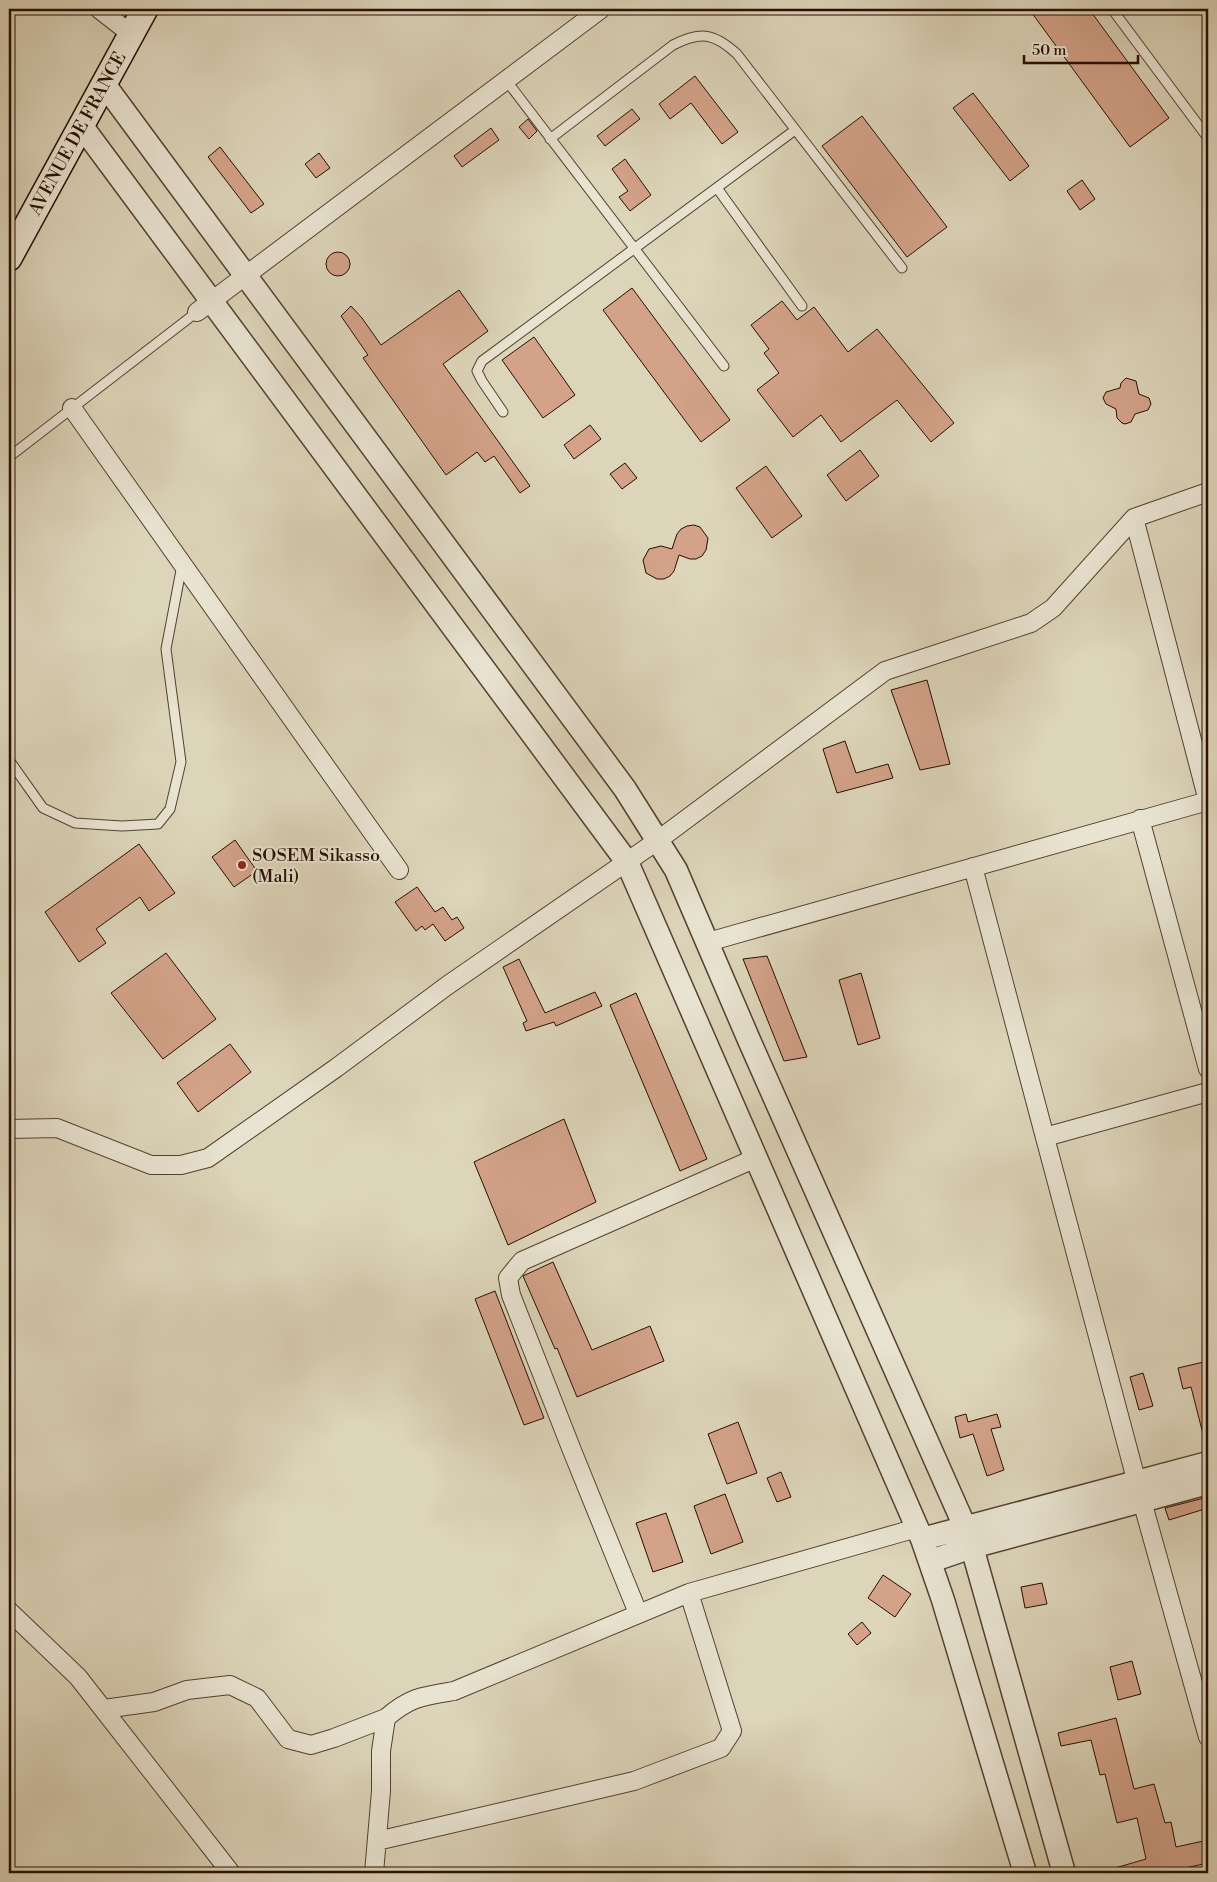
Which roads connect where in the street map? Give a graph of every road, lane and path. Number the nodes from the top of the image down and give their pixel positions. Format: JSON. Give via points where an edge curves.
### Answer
{"nodes":[{"id":1,"x":99,"y":9,"type":"edge"},
{"id":2,"x":145,"y":9,"type":"edge"},
{"id":3,"x":601,"y":9,"type":"edge"},
{"id":4,"x":1112,"y":9,"type":"edge"},
{"id":5,"x":131,"y":34,"type":"junction"},
{"id":6,"x":506,"y":80,"type":"junction"},
{"id":7,"x":104,"y":84,"type":"junction"},
{"id":8,"x":81,"y":125,"type":"junction"},
{"id":9,"x":795,"y":130,"type":"junction"},
{"id":10,"x":1208,"y":138,"type":"edge"},
{"id":11,"x":550,"y":139,"type":"junction"},
{"id":12,"x":717,"y":188,"type":"junction"},
{"id":13,"x":634,"y":249,"type":"junction"},
{"id":14,"x":9,"y":258,"type":"edge"},
{"id":15,"x":902,"y":268,"type":"dead end"},
{"id":16,"x":247,"y":275,"type":"junction"},
{"id":17,"x":802,"y":306,"type":"dead end"},
{"id":18,"x":205,"y":307,"type":"junction"},
{"id":19,"x":724,"y":366,"type":"dead end"},
{"id":20,"x":72,"y":408,"type":"junction"},
{"id":21,"x":503,"y":412,"type":"dead end"},
{"id":22,"x":9,"y":457,"type":"edge"},
{"id":23,"x":1208,"y":492,"type":"edge"},
{"id":24,"x":1134,"y":518,"type":"junction"},
{"id":25,"x":182,"y":564,"type":"junction"},
{"id":26,"x":9,"y":760,"type":"edge"},
{"id":27,"x":1208,"y":801,"type":"edge"},
{"id":28,"x":1140,"y":819,"type":"junction"},
{"id":29,"x":657,"y":841,"type":"junction"},
{"id":30,"x":627,"y":862,"type":"junction"},
{"id":31,"x":973,"y":867,"type":"junction"},
{"id":32,"x":399,"y":870,"type":"dead end"},
{"id":33,"x":708,"y":942,"type":"junction"},
{"id":34,"x":1208,"y":1069,"type":"edge"},
{"id":35,"x":1208,"y":1092,"type":"edge"},
{"id":36,"x":9,"y":1129,"type":"edge"},
{"id":37,"x":1045,"y":1137,"type":"junction"},
{"id":38,"x":756,"y":1158,"type":"junction"},
{"id":39,"x":1208,"y":1463,"type":"edge"},
{"id":40,"x":1208,"y":1483,"type":"edge"},
{"id":41,"x":1140,"y":1492,"type":"junction"},
{"id":42,"x":920,"y":1533,"type":"junction"},
{"id":43,"x":969,"y":1537,"type":"junction"},
{"id":44,"x":931,"y":1561,"type":"junction"},
{"id":45,"x":689,"y":1593,"type":"junction"},
{"id":46,"x":9,"y":1611,"type":"edge"},
{"id":47,"x":638,"y":1613,"type":"junction"},
{"id":48,"x":104,"y":1709,"type":"junction"},
{"id":49,"x":386,"y":1718,"type":"junction"},
{"id":50,"x":1208,"y":1737,"type":"edge"},
{"id":51,"x":377,"y":1841,"type":"junction"},
{"id":52,"x":231,"y":1873,"type":"edge"},
{"id":53,"x":374,"y":1873,"type":"edge"},
{"id":54,"x":1024,"y":1873,"type":"edge"},
{"id":55,"x":1064,"y":1873,"type":"edge"}],
"edges":[{"from":1,"to":5,"type":"street"},
{"from":2,"to":5,"type":"main road","name":"AVENUE DE FRANCE"},
{"from":3,"to":6,"type":"street"},
{"from":4,"to":10,"type":"lane"},
{"from":5,"to":7,"type":"main road","name":"AVENUE DE FRANCE"},
{"from":6,"to":11,"type":"lane"},
{"from":6,"to":16,"type":"street"},
{"from":7,"to":8,"type":"main road","name":"AVENUE DE FRANCE"},
{"from":7,"to":16,"type":"street"},
{"from":8,"to":14,"type":"main road","name":"AVENUE DE FRANCE"},
{"from":8,"to":18,"type":"street"},
{"from":9,"to":11,"type":"lane","via":[[724,42],[707,36],[690,36],[673,45]]},
{"from":9,"to":12,"type":"lane"},
{"from":9,"to":15,"type":"lane"},
{"from":11,"to":13,"type":"lane"},
{"from":12,"to":13,"type":"lane"},
{"from":12,"to":17,"type":"lane"},
{"from":13,"to":19,"type":"lane"},
{"from":13,"to":21,"type":"lane","via":[[482,361],[477,370]]},
{"from":16,"to":18,"type":"street"},
{"from":16,"to":29,"type":"street","via":[[625,789]]},
{"from":18,"to":20,"type":"lane"},
{"from":18,"to":30,"type":"street"},
{"from":20,"to":22,"type":"lane"},
{"from":20,"to":25,"type":"street"},
{"from":23,"to":24,"type":"street"},
{"from":24,"to":27,"type":"street"},
{"from":24,"to":29,"type":"street","via":[[1052,608],[1031,623],[885,671]]},
{"from":25,"to":26,"type":"lane","via":[[166,649],[181,762],[170,809],[158,824],[75,823],[43,808]]},
{"from":25,"to":32,"type":"street"},
{"from":27,"to":28,"type":"street"},
{"from":28,"to":31,"type":"street"},
{"from":28,"to":34,"type":"street"},
{"from":29,"to":30,"type":"street"},
{"from":29,"to":33,"type":"street","via":[[676,870]]},
{"from":30,"to":36,"type":"street","via":[[448,985],[208,1158],[181,1165],[151,1164],[57,1128]]},
{"from":30,"to":38,"type":"street"},
{"from":31,"to":33,"type":"street"},
{"from":31,"to":37,"type":"street"},
{"from":33,"to":43,"type":"street"},
{"from":35,"to":37,"type":"street"},
{"from":37,"to":41,"type":"street"},
{"from":38,"to":42,"type":"street"},
{"from":38,"to":47,"type":"street","via":[[522,1261],[508,1278],[515,1305],[572,1453]]},
{"from":39,"to":41,"type":"street"},
{"from":40,"to":41,"type":"street"},
{"from":41,"to":43,"type":"street"},
{"from":41,"to":50,"type":"street"},
{"from":42,"to":43,"type":"street"},
{"from":42,"to":44,"type":"street"},
{"from":42,"to":45,"type":"street"},
{"from":43,"to":44,"type":"street"},
{"from":43,"to":55,"type":"street"},
{"from":44,"to":54,"type":"street"},
{"from":45,"to":47,"type":"street"},
{"from":45,"to":51,"type":"street","via":[[732,1731],[721,1748],[634,1781]]},
{"from":46,"to":48,"type":"street","via":[[78,1677]]},
{"from":47,"to":49,"type":"street","via":[[454,1691],[424,1695],[402,1704]]},
{"from":48,"to":49,"type":"street","via":[[154,1702],[187,1690],[230,1685],[257,1698],[288,1739],[310,1745]]},
{"from":48,"to":52,"type":"street"},
{"from":49,"to":51,"type":"street","via":[[381,1751]]},
{"from":51,"to":53,"type":"street"}]}
